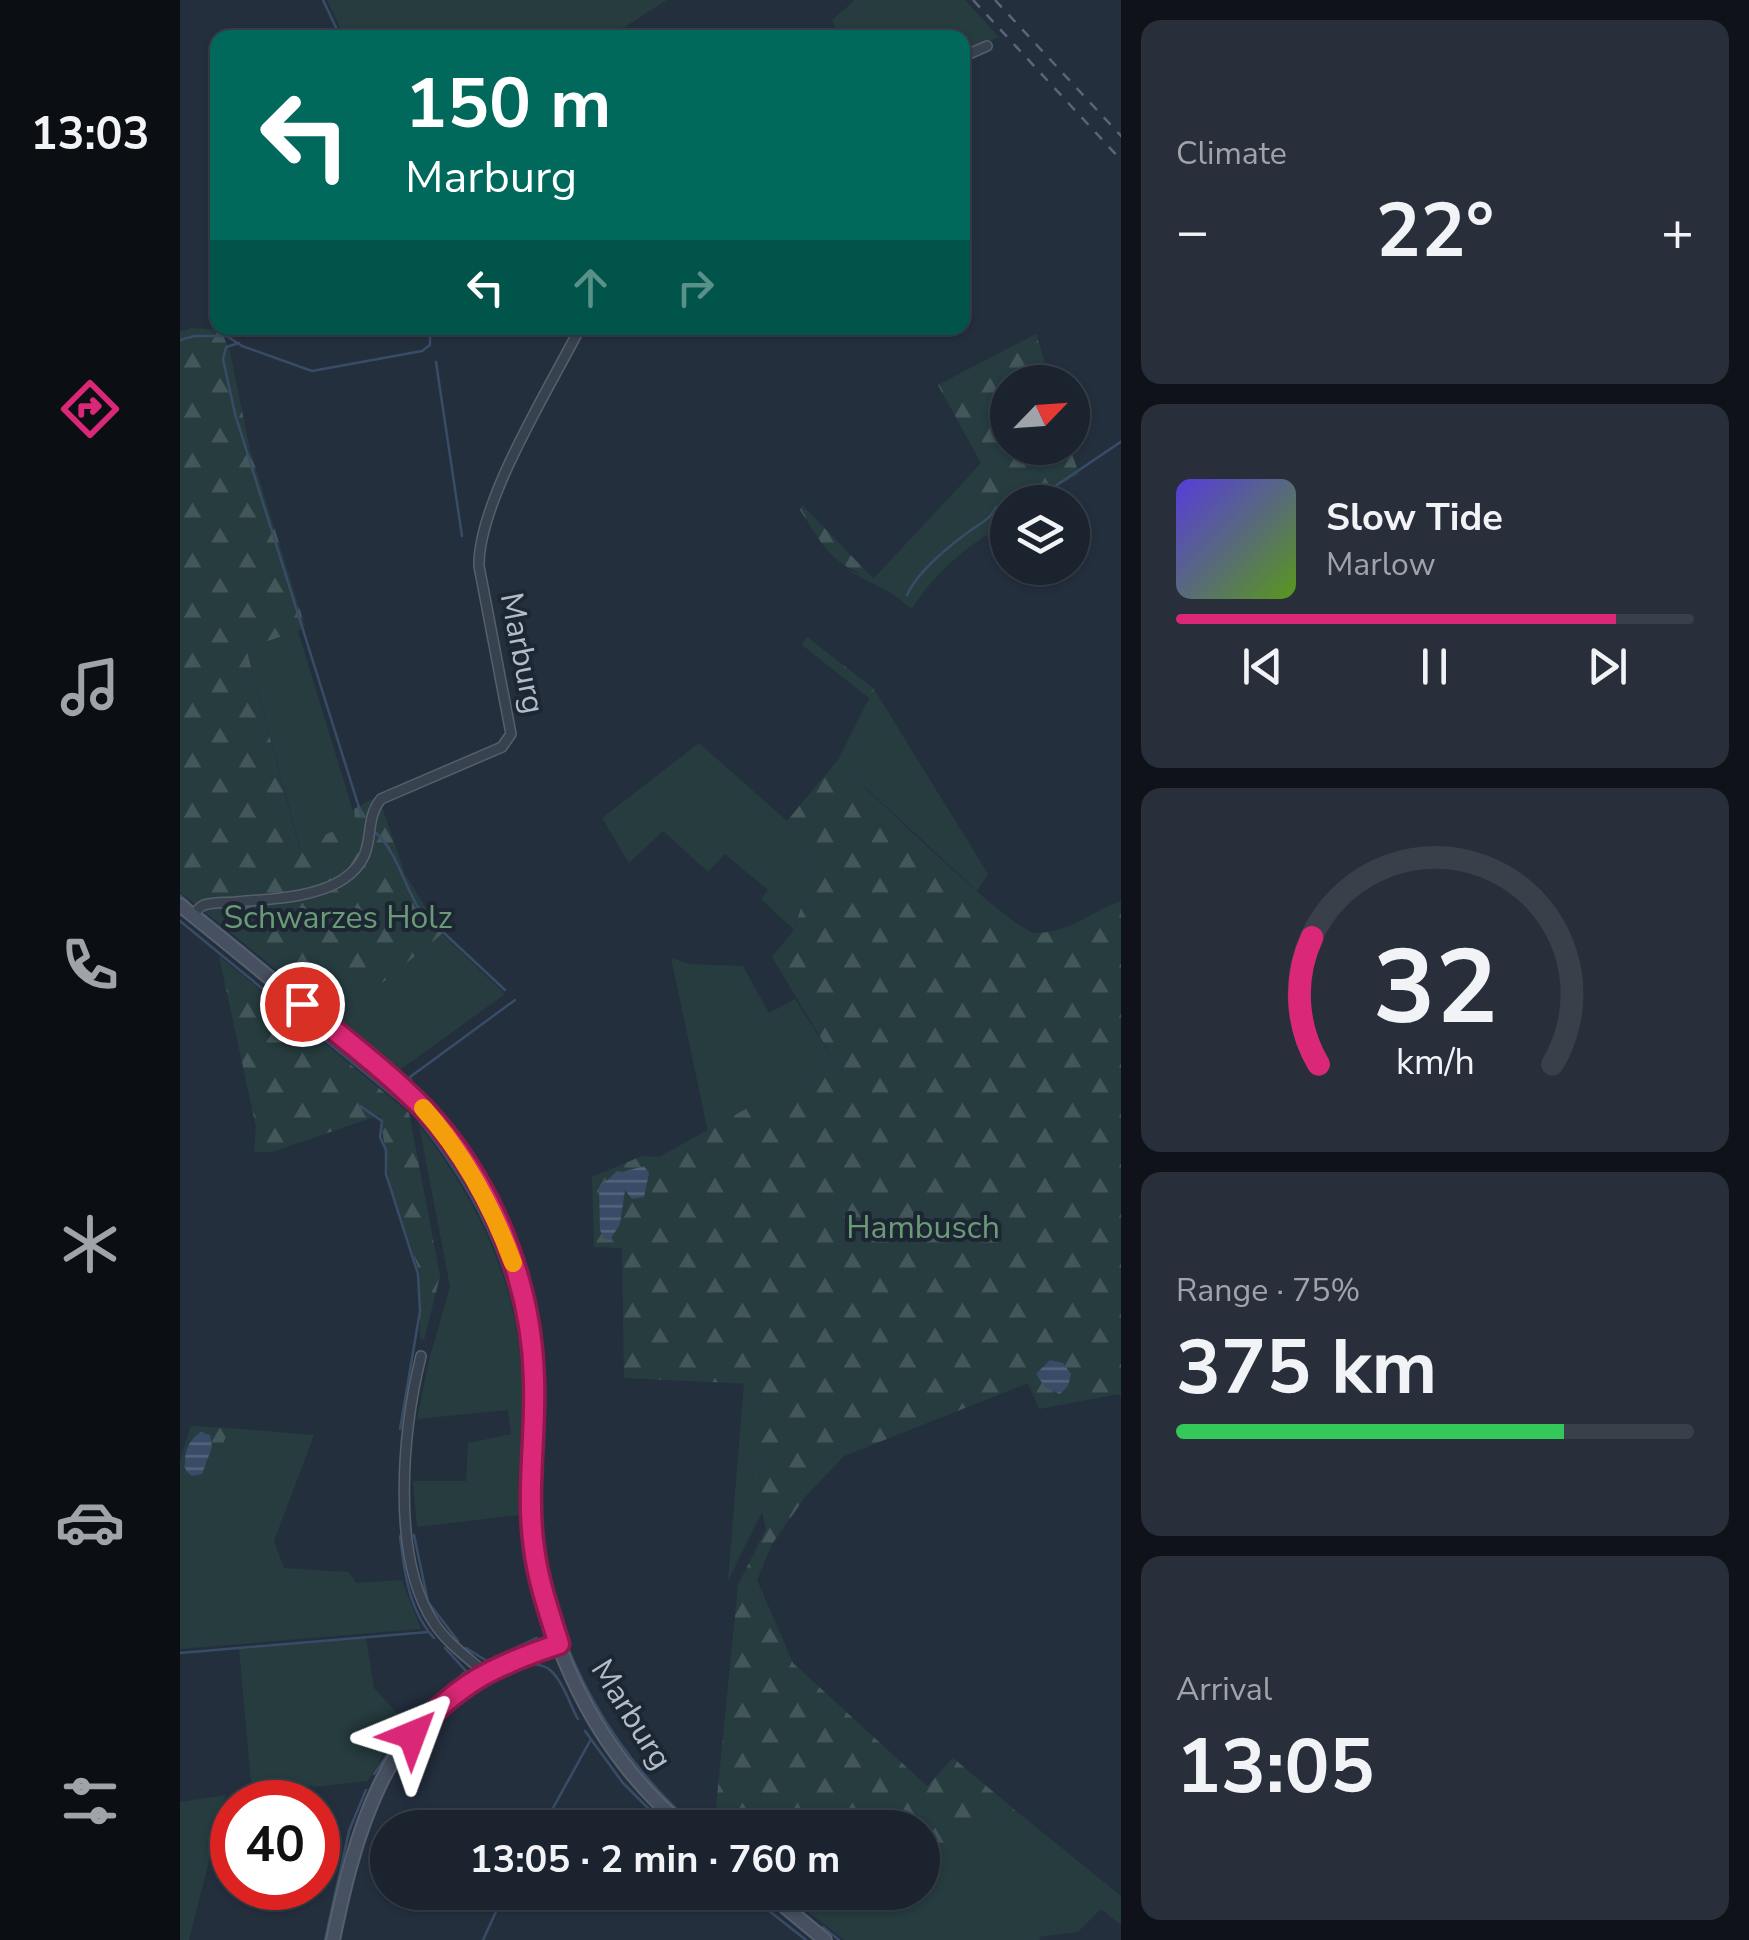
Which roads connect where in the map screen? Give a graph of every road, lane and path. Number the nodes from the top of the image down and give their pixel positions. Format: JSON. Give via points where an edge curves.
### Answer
{"nodes":[{"id":1,"x":987,"y":46,"type":"dead end"},
{"id":2,"x":970,"y":53,"type":"edge"},
{"id":3,"x":576,"y":335,"type":"edge"},
{"id":4,"x":180,"y":905,"type":"edge"},
{"id":5,"x":193,"y":915,"type":"junction"},
{"id":6,"x":422,"y":1356,"type":"dead end"},
{"id":7,"x":559,"y":1644,"type":"junction"},
{"id":8,"x":484,"y":1672,"type":"junction"},
{"id":9,"x":667,"y":1810,"type":"edge"},
{"id":10,"x":789,"y":1910,"type":"edge"},
{"id":11,"x":333,"y":1940,"type":"edge"},
{"id":12,"x":826,"y":1940,"type":"edge"}],
"edges":[{"from":1,"to":2,"type":"street"},
{"from":3,"to":5,"type":"street","name":"Marburg","via":[[497,491],[481,540],[479,566],[511,734],[507,741],[381,799],[370,847],[341,881],[271,899],[203,905]]},
{"from":4,"to":5,"type":"street","name":"Marburg"},
{"from":5,"to":7,"type":"street","name":"Marburg","via":[[421,1106],[484,1193],[519,1278],[528,1320],[533,1546]]},
{"from":6,"to":8,"type":"street","via":[[407,1437],[404,1506],[414,1575],[434,1624]]},
{"from":7,"to":8,"type":"street"},
{"from":7,"to":9,"type":"street","name":"Marburg","via":[[619,1757]]},
{"from":8,"to":11,"type":"street","via":[[438,1706],[390,1765],[356,1838]]},
{"from":10,"to":12,"type":"street"}]}
